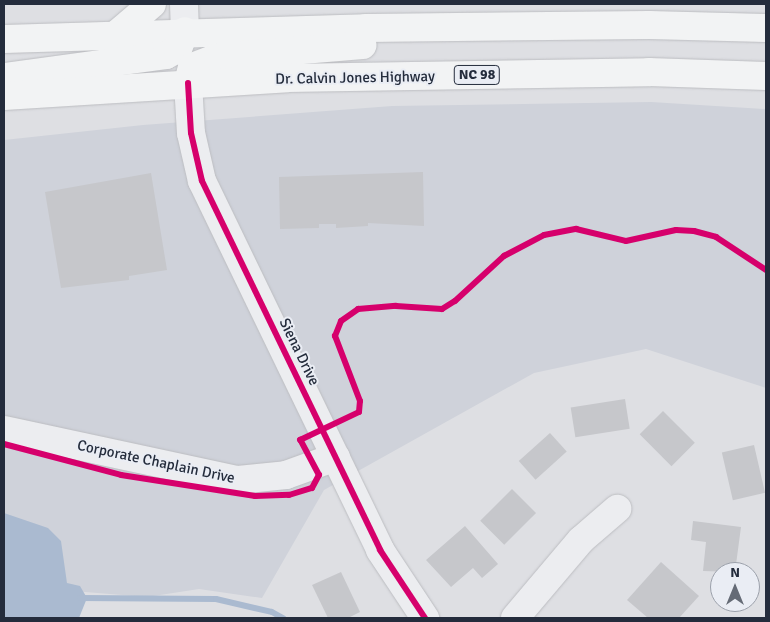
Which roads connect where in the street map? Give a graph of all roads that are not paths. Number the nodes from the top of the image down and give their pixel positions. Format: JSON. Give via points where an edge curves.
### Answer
{"nodes":[{"id":1,"x":152,"y":4,"type":"edge"},
{"id":2,"x":184,"y":4,"type":"edge"},
{"id":3,"x":478,"y":27,"type":"junction"},
{"id":4,"x":766,"y":28,"type":"edge"},
{"id":5,"x":185,"y":31,"type":"junction"},
{"id":6,"x":117,"y":34,"type":"junction"},
{"id":7,"x":4,"y":39,"type":"edge"},
{"id":8,"x":758,"y":73,"type":"edge"},
{"id":9,"x":4,"y":77,"type":"edge"},
{"id":10,"x":188,"y":83,"type":"junction"},
{"id":11,"x":4,"y":96,"type":"edge"},
{"id":12,"x":4,"y":430,"type":"edge"},
{"id":13,"x":336,"y":458,"type":"junction"},
{"id":14,"x":617,"y":509,"type":"dead end"},
{"id":15,"x":425,"y":618,"type":"edge"},
{"id":16,"x":515,"y":618,"type":"edge"}],
"edges":[{"from":1,"to":6,"type":"highway"},
{"from":2,"to":5,"type":"street"},
{"from":3,"to":4,"type":"highway"},
{"from":3,"to":5,"type":"highway"},
{"from":3,"to":10,"type":"highway","via":[[384,43],[218,57],[192,67]]},
{"from":5,"to":6,"type":"highway"},
{"from":5,"to":9,"type":"highway","via":[[178,49],[166,55]]},
{"from":6,"to":7,"type":"highway"},
{"from":8,"to":10,"type":"highway","name":"Dr. Calvin Jones Highway","number":"NC 98","via":[[650,72]]},
{"from":10,"to":11,"type":"highway","name":"Dr. Calvin Jones Highway","number":"NC 98"},
{"from":10,"to":13,"type":"street","name":"Siena Drive","via":[[191,133],[202,181]]},
{"from":12,"to":13,"type":"street","name":"Corporate Chaplain Drive","via":[[238,480],[286,475]]},
{"from":13,"to":15,"type":"street","name":"Siena Drive","via":[[380,550]]},
{"from":14,"to":16,"type":"street","via":[[581,540]]}]}
